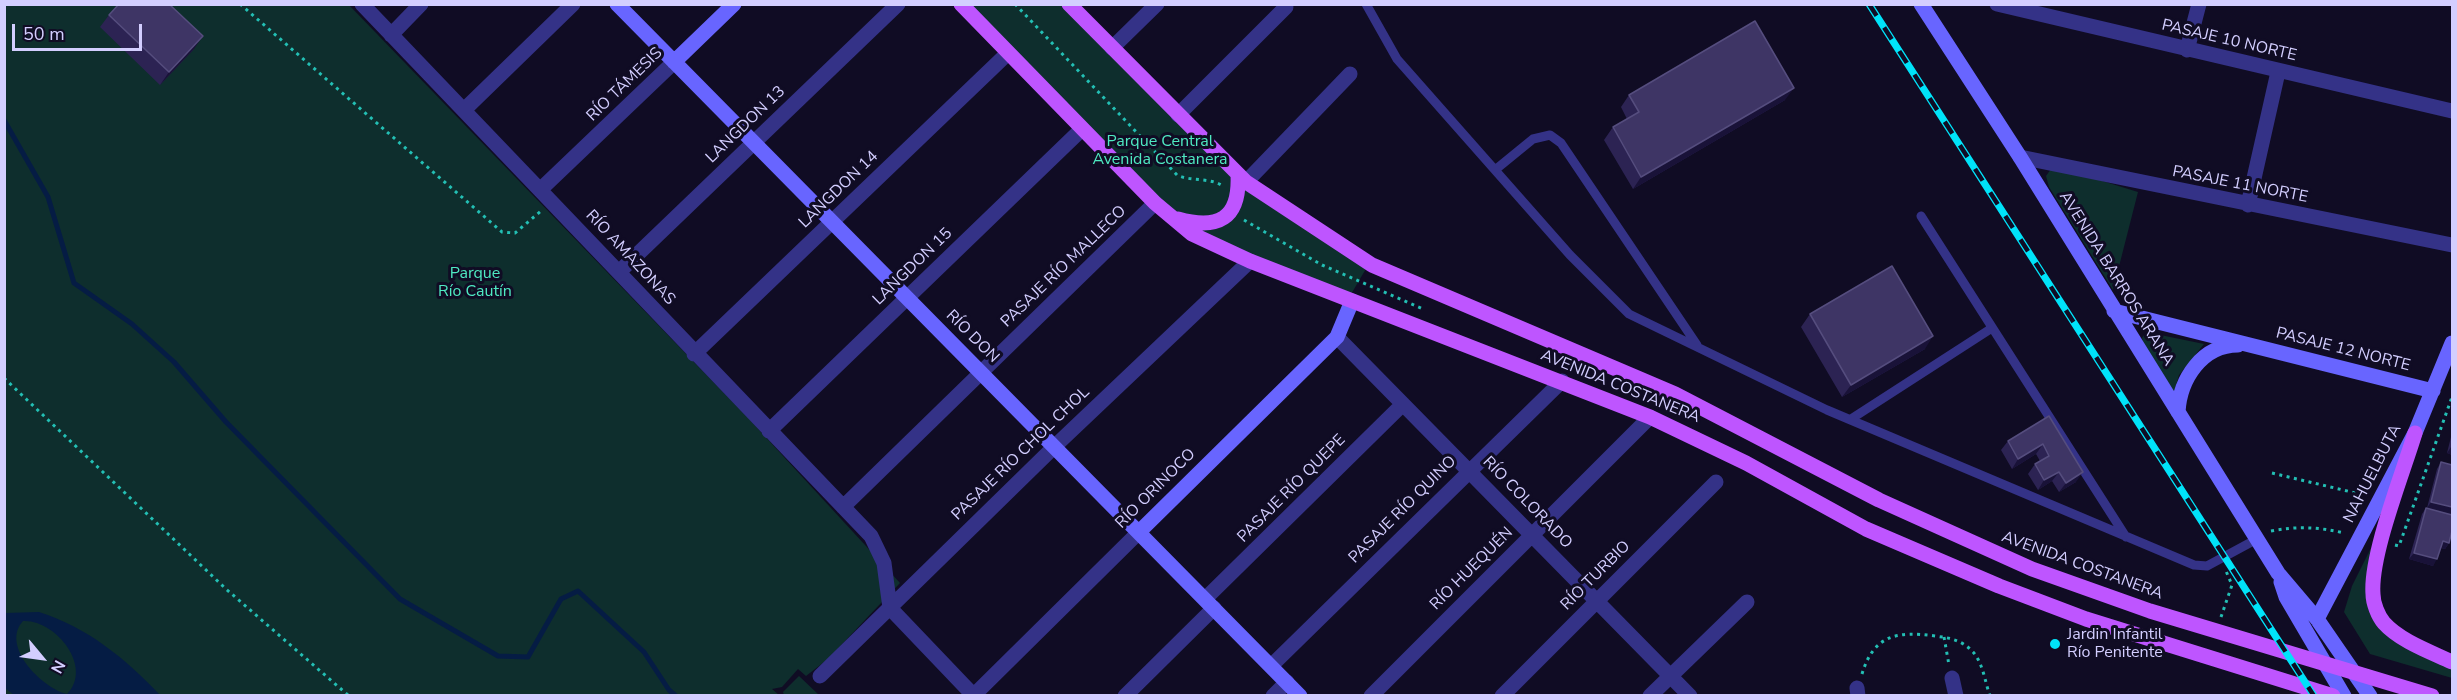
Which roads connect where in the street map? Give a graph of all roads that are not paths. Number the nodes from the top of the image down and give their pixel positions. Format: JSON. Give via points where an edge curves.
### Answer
{"nodes":[{"id":1,"x":362,"y":4,"type":"edge"},
{"id":2,"x":421,"y":4,"type":"edge"},
{"id":3,"x":573,"y":4,"type":"edge"},
{"id":4,"x":618,"y":4,"type":"edge"},
{"id":5,"x":734,"y":4,"type":"edge"},
{"id":6,"x":898,"y":4,"type":"edge"},
{"id":7,"x":961,"y":4,"type":"edge"},
{"id":8,"x":1069,"y":4,"type":"edge"},
{"id":9,"x":1157,"y":4,"type":"edge"},
{"id":10,"x":1366,"y":4,"type":"edge"},
{"id":11,"x":1921,"y":4,"type":"edge"},
{"id":12,"x":1997,"y":4,"type":"edge"},
{"id":13,"x":2199,"y":4,"type":"edge"},
{"id":14,"x":1286,"y":7,"type":"dead end"},
{"id":15,"x":391,"y":35,"type":"junction"},
{"id":16,"x":1112,"y":48,"type":"junction"},
{"id":17,"x":2187,"y":50,"type":"junction"},
{"id":18,"x":1008,"y":53,"type":"junction"},
{"id":19,"x":674,"y":62,"type":"junction"},
{"id":20,"x":2278,"y":72,"type":"junction"},
{"id":21,"x":1350,"y":74,"type":"dead end"},
{"id":22,"x":464,"y":110,"type":"junction"},
{"id":23,"x":2452,"y":111,"type":"edge"},
{"id":24,"x":1178,"y":116,"type":"junction"},
{"id":25,"x":1082,"y":129,"type":"junction"},
{"id":26,"x":753,"y":143,"type":"junction"},
{"id":27,"x":2020,"y":157,"type":"junction"},
{"id":28,"x":1495,"y":170,"type":"junction"},
{"id":29,"x":1242,"y":179,"type":"junction"},
{"id":30,"x":540,"y":190,"type":"junction"},
{"id":31,"x":1155,"y":203,"type":"junction"},
{"id":32,"x":2248,"y":205,"type":"junction"},
{"id":33,"x":1921,"y":216,"type":"dead end"},
{"id":34,"x":1172,"y":217,"type":"junction"},
{"id":35,"x":831,"y":222,"type":"junction"},
{"id":36,"x":2452,"y":245,"type":"edge"},
{"id":37,"x":1250,"y":261,"type":"junction"},
{"id":38,"x":619,"y":272,"type":"junction"},
{"id":39,"x":907,"y":298,"type":"junction"},
{"id":40,"x":1352,"y":301,"type":"junction"},
{"id":41,"x":2114,"y":311,"type":"junction"},
{"id":42,"x":1992,"y":328,"type":"junction"},
{"id":43,"x":1337,"y":337,"type":"junction"},
{"id":44,"x":2452,"y":343,"type":"edge"},
{"id":45,"x":2244,"y":345,"type":"junction"},
{"id":46,"x":1699,"y":348,"type":"junction"},
{"id":47,"x":694,"y":354,"type":"junction"},
{"id":48,"x":981,"y":372,"type":"junction"},
{"id":49,"x":1562,"y":381,"type":"junction"},
{"id":50,"x":2433,"y":391,"type":"junction"},
{"id":51,"x":1403,"y":404,"type":"junction"},
{"id":52,"x":2178,"y":412,"type":"junction"},
{"id":53,"x":1650,"y":417,"type":"junction"},
{"id":54,"x":1851,"y":419,"type":"junction"},
{"id":55,"x":769,"y":431,"type":"junction"},
{"id":56,"x":2415,"y":433,"type":"junction"},
{"id":57,"x":1054,"y":447,"type":"junction"},
{"id":58,"x":1469,"y":470,"type":"junction"},
{"id":59,"x":1716,"y":482,"type":"dead end"},
{"id":60,"x":843,"y":507,"type":"junction"},
{"id":61,"x":1138,"y":532,"type":"junction"},
{"id":62,"x":1532,"y":534,"type":"junction"},
{"id":63,"x":2126,"y":537,"type":"junction"},
{"id":64,"x":2257,"y":539,"type":"junction"},
{"id":65,"x":2278,"y":573,"type":"junction"},
{"id":66,"x":1597,"y":601,"type":"junction"},
{"id":67,"x":1747,"y":602,"type":"dead end"},
{"id":68,"x":1210,"y":604,"type":"junction"},
{"id":69,"x":890,"y":608,"type":"junction"},
{"id":70,"x":2318,"y":619,"type":"junction"},
{"id":71,"x":2452,"y":662,"type":"edge"},
{"id":72,"x":1271,"y":666,"type":"junction"},
{"id":73,"x":1671,"y":675,"type":"junction"},
{"id":74,"x":820,"y":676,"type":"dead end"},
{"id":75,"x":1952,"y":678,"type":"road end"},
{"id":76,"x":1287,"y":682,"type":"junction"},
{"id":77,"x":974,"y":695,"type":"edge"},
{"id":78,"x":1125,"y":696,"type":"edge"},
{"id":79,"x":1273,"y":696,"type":"edge"},
{"id":80,"x":1300,"y":696,"type":"edge"},
{"id":81,"x":1371,"y":696,"type":"edge"},
{"id":82,"x":1502,"y":696,"type":"edge"},
{"id":83,"x":1650,"y":696,"type":"edge"},
{"id":84,"x":1690,"y":696,"type":"edge"},
{"id":85,"x":1956,"y":696,"type":"edge"},
{"id":86,"x":2333,"y":696,"type":"edge"},
{"id":87,"x":2344,"y":696,"type":"edge"},
{"id":88,"x":2370,"y":696,"type":"edge"},
{"id":89,"x":2432,"y":696,"type":"edge"}],
"edges":[{"from":1,"to":15,"type":"street","name":"RÍO AMAZONAS"},
{"from":2,"to":15,"type":"street"},
{"from":3,"to":22,"type":"street"},
{"from":4,"to":19,"type":"main road","name":"RÍO DON"},
{"from":5,"to":19,"type":"main road","name":"RÍO TÁMESIS"},
{"from":6,"to":26,"type":"street","name":"LANGDON 13"},
{"from":7,"to":18,"type":"main road","name":"AVENIDA COSTANERA"},
{"from":8,"to":16,"type":"main road","name":"AVENIDA COSTANERA"},
{"from":9,"to":16,"type":"street"},
{"from":10,"to":28,"type":"lane","via":[[1397,59]]},
{"from":11,"to":27,"type":"main road","name":"AVENIDA BARROS ARANA"},
{"from":12,"to":17,"type":"street","name":"PASAJE 10 NORTE"},
{"from":13,"to":17,"type":"street"},
{"from":14,"to":24,"type":"street"},
{"from":15,"to":22,"type":"street","name":"RÍO AMAZONAS"},
{"from":16,"to":24,"type":"main road","name":"AVENIDA COSTANERA"},
{"from":17,"to":20,"type":"street","name":"PASAJE 10 NORTE"},
{"from":18,"to":25,"type":"main road","name":"AVENIDA COSTANERA"},
{"from":18,"to":35,"type":"street","name":"LANGDON 14"},
{"from":19,"to":26,"type":"main road","name":"RÍO DON"},
{"from":19,"to":30,"type":"street","name":"RÍO TÁMESIS"},
{"from":20,"to":23,"type":"street","name":"PASAJE 10 NORTE"},
{"from":20,"to":32,"type":"street"},
{"from":21,"to":29,"type":"street"},
{"from":22,"to":30,"type":"street","name":"RÍO AMAZONAS"},
{"from":24,"to":29,"type":"main road","name":"AVENIDA COSTANERA"},
{"from":25,"to":31,"type":"main road","name":"AVENIDA COSTANERA"},
{"from":25,"to":39,"type":"street","name":"LANGDON 15"},
{"from":26,"to":35,"type":"main road","name":"RÍO DON"},
{"from":26,"to":38,"type":"street","name":"LANGDON 13"},
{"from":27,"to":32,"type":"street","name":"PASAJE 11 NORTE"},
{"from":27,"to":41,"type":"main road","name":"AVENIDA BARROS ARANA"},
{"from":28,"to":46,"type":"lane","via":[[1609,297],[1629,314]]},
{"from":28,"to":46,"type":"lane","via":[[1533,139],[1550,135],[1562,143]]},
{"from":29,"to":34,"type":"main road","via":[[1232,213],[1222,220],[1195,224]]},
{"from":29,"to":89,"type":"main road","name":"AVENIDA COSTANERA","via":[[1372,265],[1676,394],[1952,535],[2032,569],[2150,611]]},
{"from":30,"to":38,"type":"street","name":"RÍO AMAZONAS"},
{"from":31,"to":34,"type":"main road","name":"AVENIDA COSTANERA"},
{"from":31,"to":48,"type":"street","name":"PASAJE RÍO MALLECO"},
{"from":32,"to":36,"type":"street","name":"PASAJE 11 NORTE"},
{"from":33,"to":42,"type":"lane"},
{"from":34,"to":37,"type":"main road","name":"AVENIDA COSTANERA","via":[[1192,234]]},
{"from":35,"to":39,"type":"main road","name":"RÍO DON"},
{"from":35,"to":47,"type":"street","name":"LANGDON 14"},
{"from":37,"to":40,"type":"main road","name":"AVENIDA COSTANERA"},
{"from":37,"to":57,"type":"street","name":"PASAJE RÍO CHOL CHOL"},
{"from":38,"to":47,"type":"street","name":"RÍO AMAZONAS"},
{"from":39,"to":48,"type":"main road","name":"RÍO DON"},
{"from":39,"to":55,"type":"street","name":"LANGDON 15"},
{"from":40,"to":43,"type":"main road","name":"RÍO ORINOCO"},
{"from":40,"to":49,"type":"main road","name":"AVENIDA COSTANERA"},
{"from":41,"to":45,"type":"main road","name":"PASAJE 12 NORTE"},
{"from":41,"to":52,"type":"main road","name":"AVENIDA BARROS ARANA"},
{"from":42,"to":54,"type":"lane"},
{"from":42,"to":63,"type":"lane"},
{"from":43,"to":51,"type":"street","name":"RÍO COLORADO"},
{"from":43,"to":61,"type":"main road","name":"RÍO ORINOCO"},
{"from":44,"to":50,"type":"main road","name":"NAHUELBUTA"},
{"from":45,"to":50,"type":"main road","name":"PASAJE 12 NORTE"},
{"from":45,"to":52,"type":"main road","name":"PASAJE 12 NORTE","via":[[2217,349],[2196,365],[2182,387]]},
{"from":46,"to":54,"type":"lane"},
{"from":47,"to":55,"type":"street","name":"RÍO AMAZONAS"},
{"from":48,"to":57,"type":"main road","name":"RÍO DON"},
{"from":48,"to":60,"type":"street","name":"PASAJE RÍO MALLECO"},
{"from":49,"to":53,"type":"main road","name":"AVENIDA COSTANERA"},
{"from":49,"to":58,"type":"street","name":"PASAJE RÍO QUINO"},
{"from":50,"to":56,"type":"main road","name":"NAHUELBUTA"},
{"from":51,"to":58,"type":"street","name":"RÍO COLORADO"},
{"from":51,"to":68,"type":"street","name":"PASAJE RÍO QUEPE"},
{"from":52,"to":64,"type":"main road","name":"AVENIDA BARROS ARANA"},
{"from":53,"to":62,"type":"street","name":"RÍO HUEQUÉN"},
{"from":53,"to":86,"type":"main road","name":"AVENIDA COSTANERA","via":[[1746,463],[1866,529],[1999,586],[2086,619]]},
{"from":54,"to":63,"type":"lane"},
{"from":55,"to":60,"type":"street","name":"RÍO AMAZONAS"},
{"from":56,"to":70,"type":"main road","name":"NAHUELBUTA"},
{"from":56,"to":71,"type":"main road","via":[[2382,542],[2373,594],[2378,613],[2392,630]]},
{"from":57,"to":61,"type":"main road","name":"RÍO DON"},
{"from":57,"to":69,"type":"street","name":"PASAJE RÍO CHOL CHOL"},
{"from":58,"to":62,"type":"street","name":"RÍO COLORADO"},
{"from":58,"to":72,"type":"street","name":"PASAJE RÍO QUINO"},
{"from":59,"to":66,"type":"street","name":"RÍO TURBIO"},
{"from":60,"to":69,"type":"street","name":"RÍO AMAZONAS","via":[[872,536],[884,563]]},
{"from":61,"to":68,"type":"main road","name":"RÍO DON"},
{"from":61,"to":77,"type":"street","name":"RÍO ORINOCO"},
{"from":62,"to":66,"type":"street","name":"RÍO COLORADO"},
{"from":62,"to":81,"type":"street","name":"RÍO HUEQUÉN"},
{"from":63,"to":64,"type":"lane","via":[[2194,565],[2207,566]]},
{"from":64,"to":65,"type":"main road","name":"AVENIDA BARROS ARANA"},
{"from":65,"to":70,"type":"main road","name":"AVENIDA BARROS ARANA"},
{"from":65,"to":87,"type":"main road","name":"AVENIDA BARROS ARANA","via":[[2286,597]]},
{"from":66,"to":73,"type":"street","name":"RÍO COLORADO"},
{"from":66,"to":82,"type":"street","name":"RÍO TURBIO"},
{"from":67,"to":73,"type":"street"},
{"from":68,"to":72,"type":"main road","name":"RÍO DON"},
{"from":68,"to":78,"type":"street","name":"PASAJE RÍO QUEPE"},
{"from":69,"to":74,"type":"street","name":"PASAJE RÍO CHOL CHOL"},
{"from":69,"to":77,"type":"street"},
{"from":70,"to":88,"type":"main road","name":"AVENIDA BARROS ARANA"},
{"from":72,"to":76,"type":"main road","name":"RÍO DON"},
{"from":73,"to":83,"type":"street"},
{"from":73,"to":84,"type":"street","name":"RÍO COLORADO"},
{"from":75,"to":85,"type":"street"},
{"from":76,"to":79,"type":"street"},
{"from":76,"to":80,"type":"main road","name":"RÍO DON"}]}
